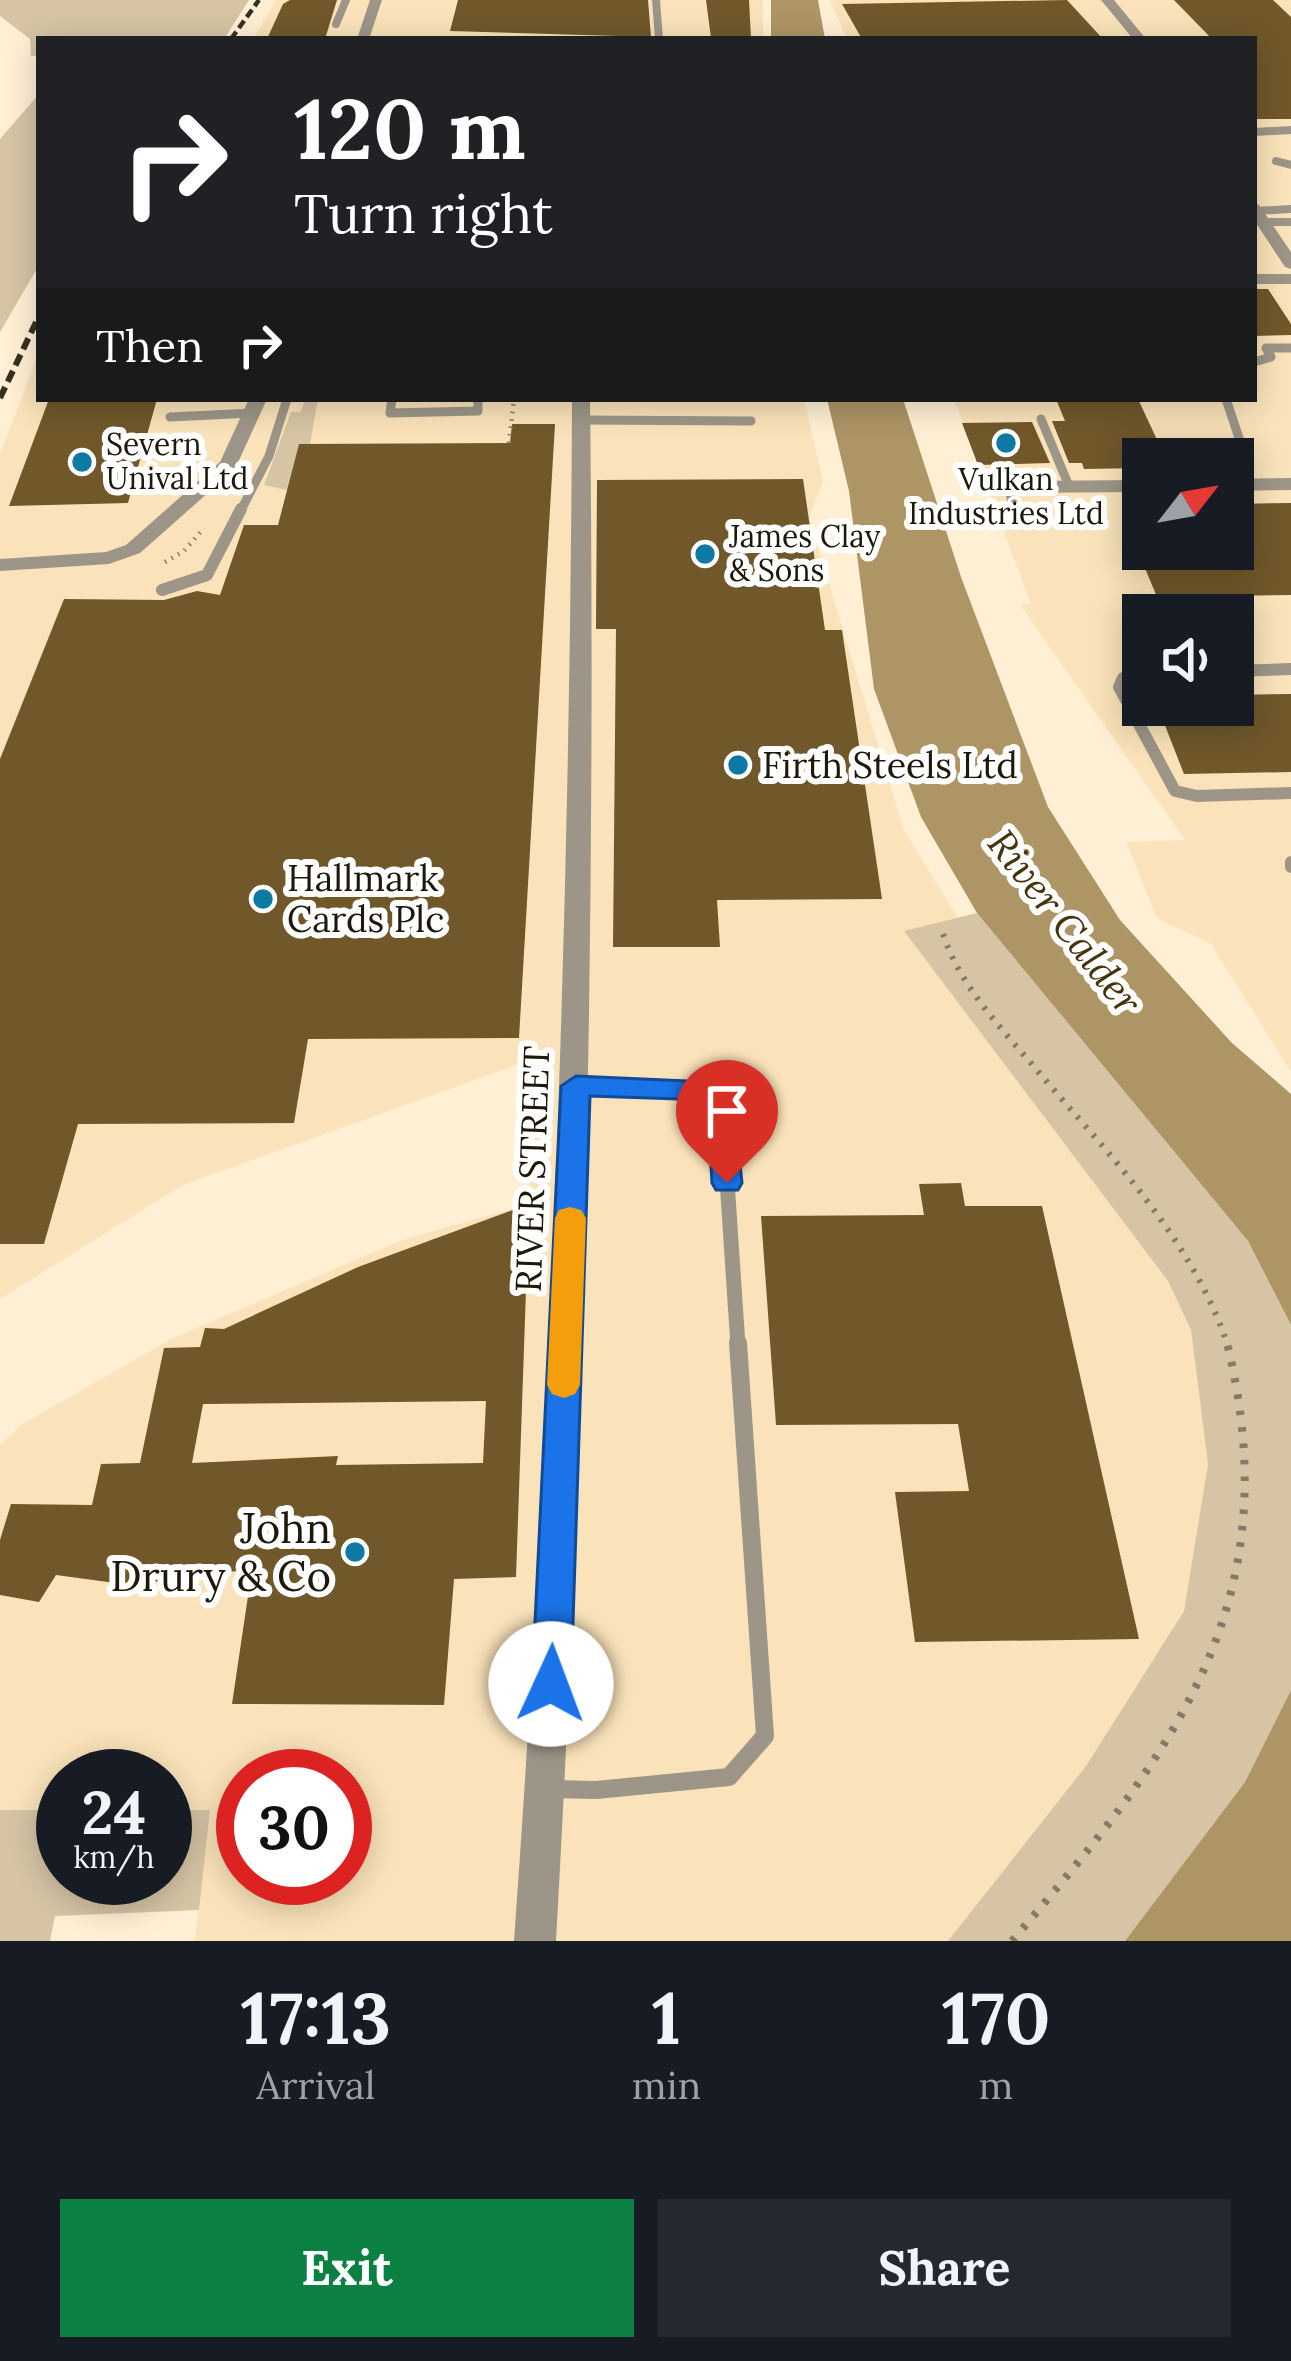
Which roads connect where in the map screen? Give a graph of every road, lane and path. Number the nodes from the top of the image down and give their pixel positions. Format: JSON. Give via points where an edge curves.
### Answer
{"nodes":[{"id":1,"x":346,"y":0,"type":"edge"},
{"id":2,"x":376,"y":0,"type":"edge"},
{"id":3,"x":656,"y":0,"type":"edge"},
{"id":4,"x":336,"y":24,"type":"dead end"},
{"id":5,"x":364,"y":36,"type":"edge"},
{"id":6,"x":659,"y":36,"type":"edge"},
{"id":7,"x":1291,"y":130,"type":"edge"},
{"id":8,"x":1257,"y":132,"type":"edge"},
{"id":9,"x":1276,"y":161,"type":"dead end"},
{"id":10,"x":1291,"y":165,"type":"edge"},
{"id":11,"x":1291,"y":209,"type":"edge"},
{"id":12,"x":1258,"y":218,"type":"edge"},
{"id":13,"x":1291,"y":222,"type":"edge"},
{"id":14,"x":1283,"y":240,"type":"edge"},
{"id":15,"x":1291,"y":264,"type":"edge"},
{"id":16,"x":1257,"y":279,"type":"edge"},
{"id":17,"x":1291,"y":279,"type":"edge"},
{"id":18,"x":1291,"y":348,"type":"edge"},
{"id":19,"x":1257,"y":361,"type":"edge"},
{"id":20,"x":285,"y":402,"type":"edge"},
{"id":21,"x":392,"y":402,"type":"edge"},
{"id":22,"x":478,"y":402,"type":"edge"},
{"id":23,"x":514,"y":402,"type":"edge"},
{"id":24,"x":1227,"y":402,"type":"edge"},
{"id":25,"x":255,"y":406,"type":"edge"},
{"id":26,"x":581,"y":409,"type":"edge"},
{"id":27,"x":170,"y":417,"type":"dead end"},
{"id":28,"x":1041,"y":418,"type":"dead end"},
{"id":29,"x":752,"y":421,"type":"dead end"},
{"id":30,"x":1240,"y":438,"type":"edge"},
{"id":31,"x":509,"y":443,"type":"dead end"},
{"id":32,"x":1291,"y":484,"type":"edge"},
{"id":33,"x":1254,"y":485,"type":"edge"},
{"id":34,"x":1070,"y":486,"type":"junction"},
{"id":35,"x":1122,"y":486,"type":"edge"},
{"id":36,"x":1011,"y":497,"type":"dead end"},
{"id":37,"x":0,"y":565,"type":"edge"},
{"id":38,"x":162,"y":590,"type":"dead end"},
{"id":39,"x":1291,"y":669,"type":"edge"},
{"id":40,"x":1254,"y":670,"type":"edge"},
{"id":41,"x":1140,"y":726,"type":"edge"},
{"id":42,"x":1291,"y":793,"type":"edge"},
{"id":43,"x":943,"y":934,"type":"dead end"},
{"id":44,"x":576,"y":1086,"type":"junction"},
{"id":45,"x":545,"y":1789,"type":"junction"},
{"id":46,"x":535,"y":1941,"type":"edge"},
{"id":47,"x":1012,"y":1941,"type":"edge"}],
"edges":[{"from":1,"to":4,"type":"lane"},
{"from":2,"to":5,"type":"street"},
{"from":3,"to":6,"type":"lane"},
{"from":7,"to":8,"type":"street"},
{"from":9,"to":10,"type":"lane"},
{"from":11,"to":12,"type":"lane"},
{"from":12,"to":13,"type":"lane"},
{"from":12,"to":14,"type":"street"},
{"from":14,"to":15,"type":"street"},
{"from":16,"to":17,"type":"street"},
{"from":18,"to":19,"type":"lane","via":[[1266,348],[1269,359]]},
{"from":20,"to":38,"type":"lane","via":[[269,456],[207,575]]},
{"from":21,"to":22,"type":"lane","via":[[390,413],[478,412]]},
{"from":23,"to":31,"type":"path"},
{"from":24,"to":30,"type":"lane"},
{"from":25,"to":27,"type":"lane"},
{"from":25,"to":37,"type":"street","via":[[228,465],[134,550]]},
{"from":26,"to":29,"type":"lane"},
{"from":26,"to":44,"type":"street","name":"RIVER STREET"},
{"from":28,"to":34,"type":"lane"},
{"from":32,"to":33,"type":"street"},
{"from":34,"to":35,"type":"street"},
{"from":34,"to":36,"type":"street"},
{"from":39,"to":40,"type":"lane"},
{"from":41,"to":42,"type":"lane","via":[[1175,791]]},
{"from":43,"to":47,"type":"path","via":[[1018,1046],[1192,1266],[1235,1361],[1250,1476],[1248,1537],[1216,1658],[1123,1806]]},
{"from":44,"to":45,"type":"street","name":"RIVER STREET"},
{"from":44,"to":45,"type":"lane","via":[[721,1090],[765,1736],[729,1777]]},
{"from":45,"to":46,"type":"street","name":"RIVER STREET"}]}
